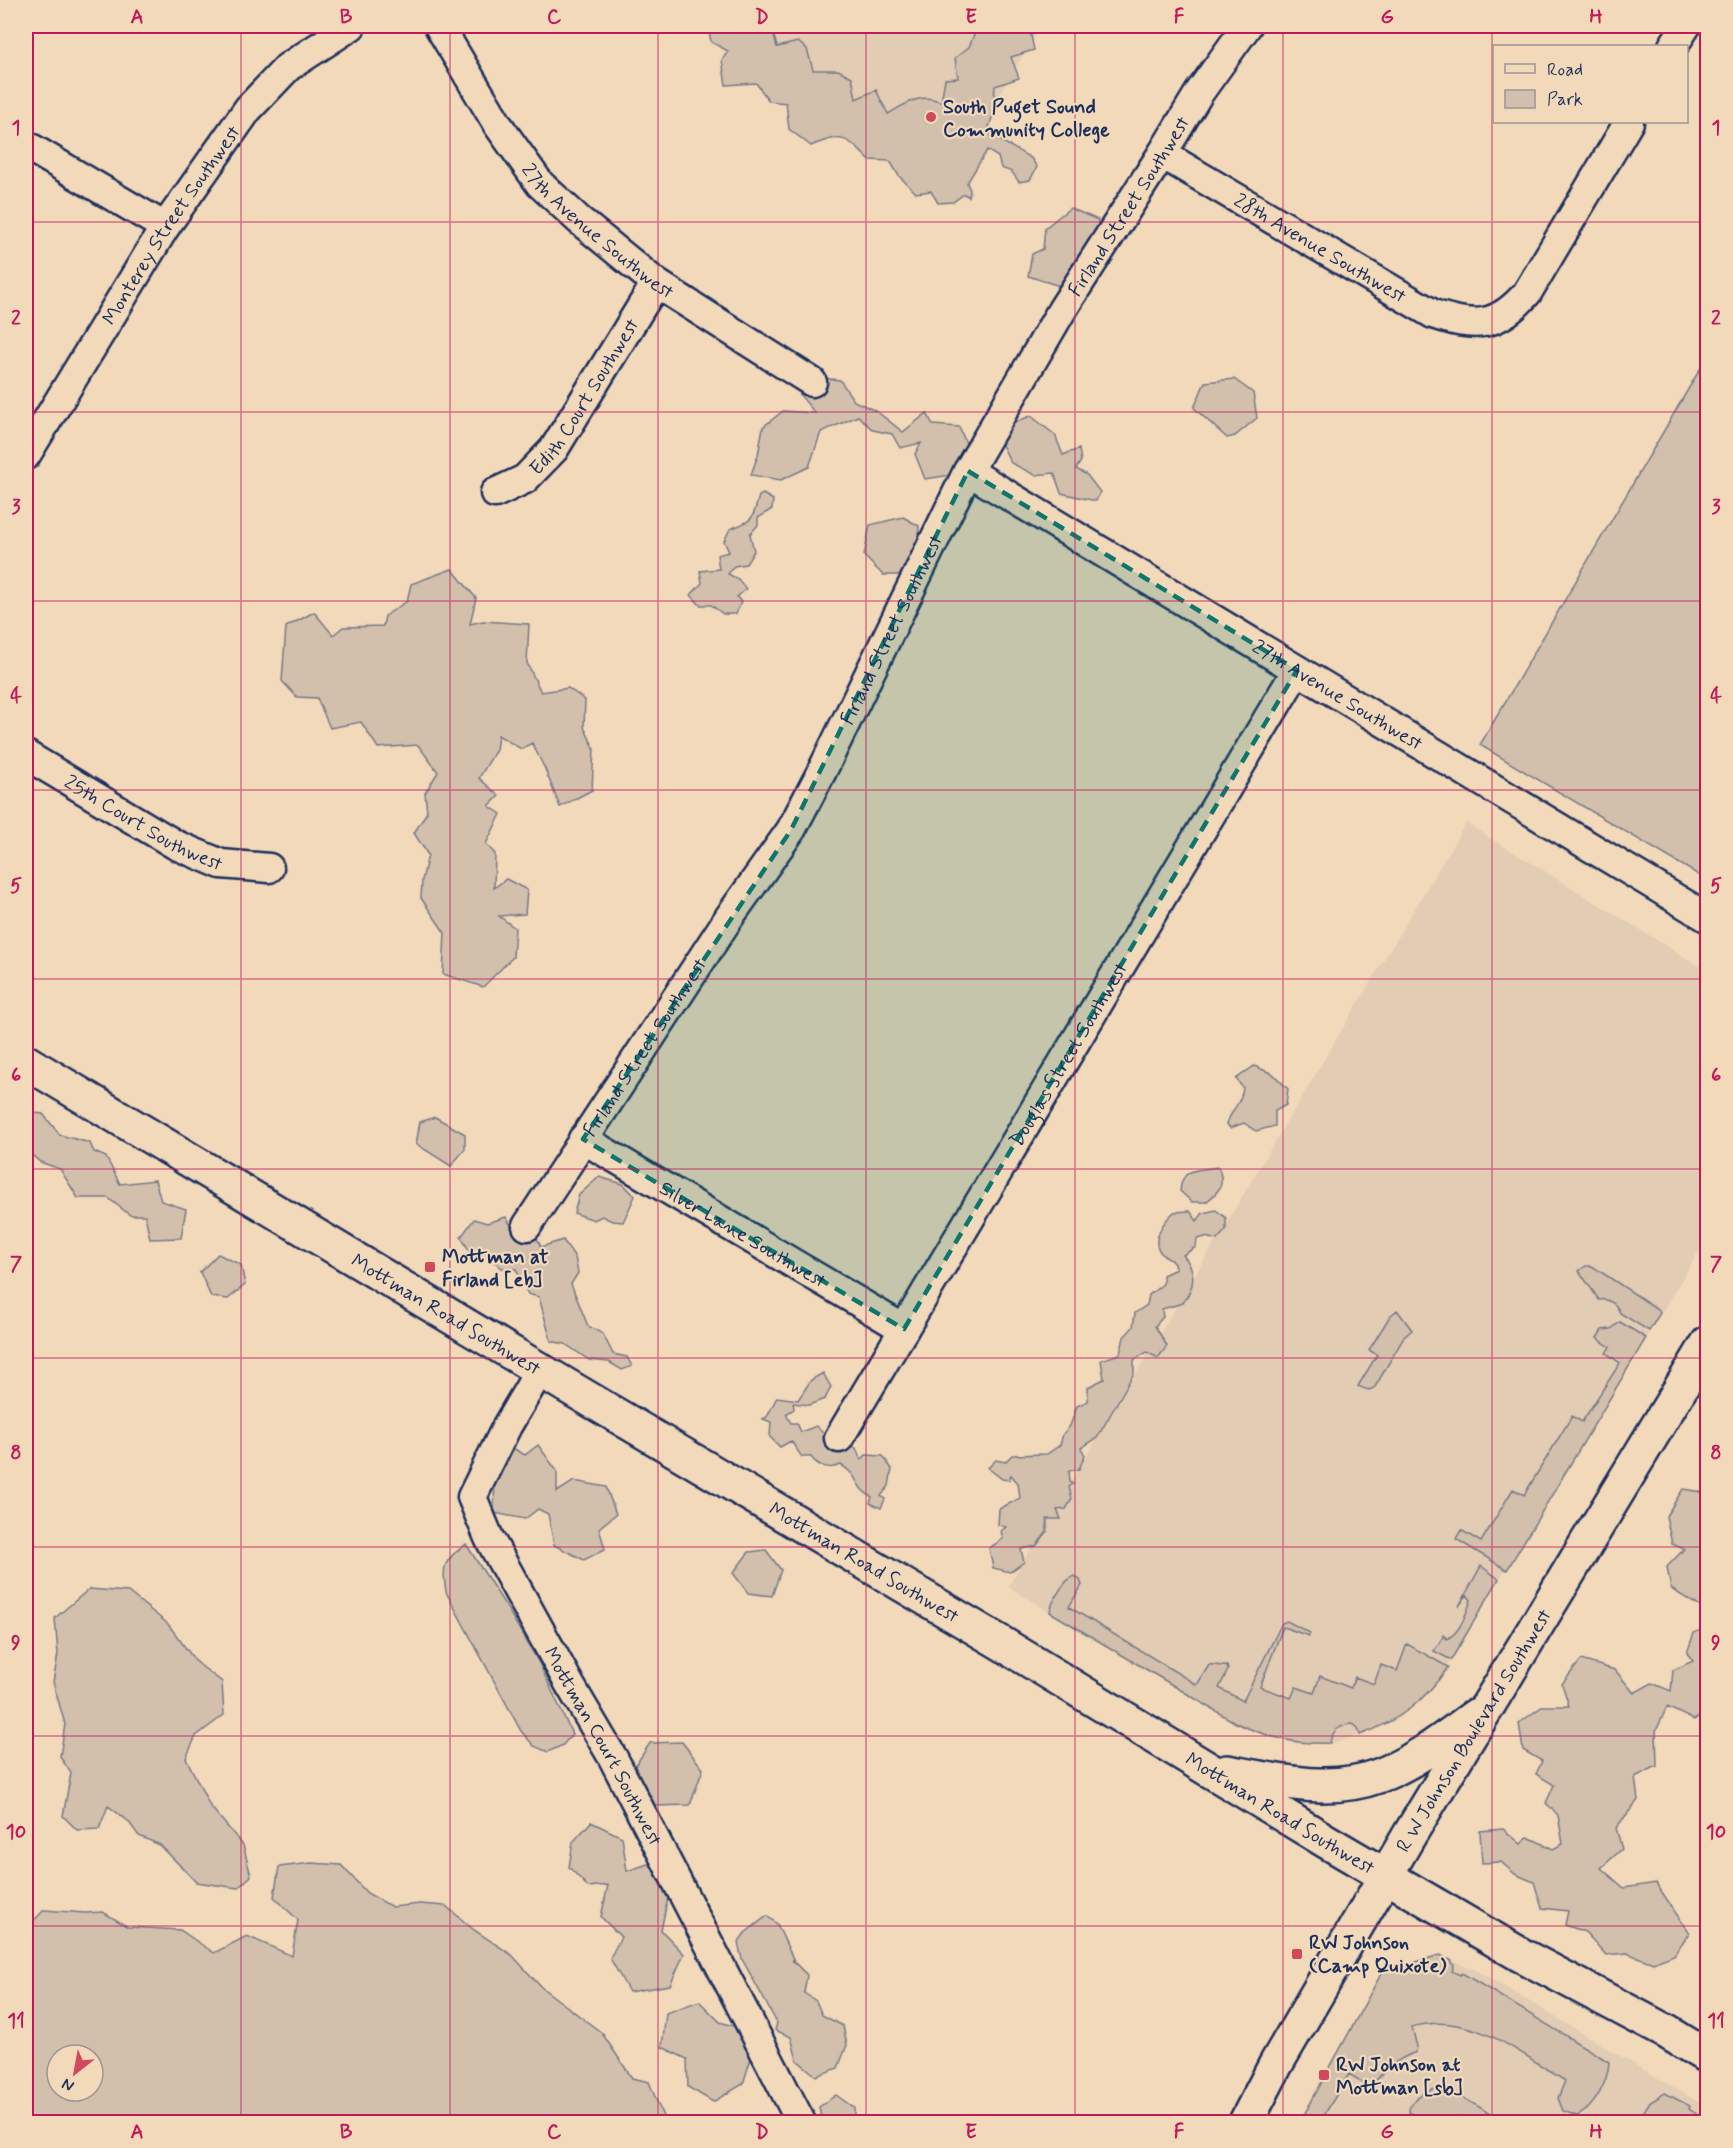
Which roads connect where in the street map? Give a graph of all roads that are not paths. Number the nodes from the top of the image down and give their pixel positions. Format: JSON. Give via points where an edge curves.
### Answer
{"nodes":[{"id":1,"x":351,"y":26,"type":"edge"},
{"id":2,"x":439,"y":26,"type":"edge"},
{"id":3,"x":1247,"y":26,"type":"edge"},
{"id":4,"x":1686,"y":26,"type":"edge"},
{"id":5,"x":1674,"y":45,"type":"edge"},
{"id":6,"x":1628,"y":123,"type":"edge"},
{"id":7,"x":26,"y":145,"type":"edge"},
{"id":8,"x":1162,"y":154,"type":"junction"},
{"id":9,"x":165,"y":227,"type":"junction"},
{"id":10,"x":656,"y":283,"type":"junction"},
{"id":11,"x":812,"y":382,"type":"dead end"},
{"id":12,"x":26,"y":455,"type":"edge"},
{"id":13,"x":968,"y":471,"type":"junction"},
{"id":14,"x":495,"y":493,"type":"dead end"},
{"id":15,"x":1297,"y":670,"type":"junction"},
{"id":16,"x":26,"y":755,"type":"edge"},
{"id":17,"x":270,"y":868,"type":"dead end"},
{"id":18,"x":1707,"y":918,"type":"edge"},
{"id":19,"x":26,"y":1062,"type":"edge"},
{"id":20,"x":583,"y":1138,"type":"junction"},
{"id":21,"x":527,"y":1226,"type":"dead end"},
{"id":22,"x":904,"y":1329,"type":"junction"},
{"id":23,"x":1707,"y":1343,"type":"edge"},
{"id":24,"x":540,"y":1370,"type":"junction"},
{"id":25,"x":838,"y":1438,"type":"dead end"},
{"id":26,"x":1488,"y":1707,"type":"junction"},
{"id":27,"x":1206,"y":1769,"type":"junction"},
{"id":28,"x":1386,"y":1876,"type":"junction"},
{"id":29,"x":1707,"y":2057,"type":"edge"},
{"id":30,"x":801,"y":2122,"type":"edge"},
{"id":31,"x":1246,"y":2122,"type":"edge"}],
"edges":[{"from":1,"to":9,"type":"street","name":"Monterey Street Southwest","via":[[288,67],[248,109]]},
{"from":2,"to":10,"type":"street","name":"27th Avenue Southwest","via":[[498,125],[540,184]]},
{"from":3,"to":8,"type":"street","name":"Firland Street Southwest"},
{"from":4,"to":5,"type":"street"},
{"from":6,"to":8,"type":"street","name":"28th Avenue Southwest","via":[[1527,293],[1501,317],[1487,322],[1461,322],[1433,314]]},
{"from":7,"to":9,"type":"street"},
{"from":8,"to":13,"type":"street","name":"Firland Street Southwest","via":[[1062,310]]},
{"from":9,"to":12,"type":"street","name":"Monterey Street Southwest"},
{"from":10,"to":11,"type":"street","name":"27th Avenue Southwest"},
{"from":10,"to":14,"type":"street","name":"Edith Court Southwest","via":[[554,449],[525,479]]},
{"from":13,"to":15,"type":"street","name":"27th Avenue Southwest"},
{"from":13,"to":20,"type":"street","name":"Firland Street Southwest","via":[[791,830]]},
{"from":15,"to":18,"type":"street","name":"27th Avenue Southwest"},
{"from":15,"to":22,"type":"street","name":"Douglas Street Southwest"},
{"from":16,"to":17,"type":"street","name":"25th Court Southwest","via":[[176,845],[221,864]]},
{"from":19,"to":24,"type":"street","name":"Mottman Road Southwest"},
{"from":20,"to":21,"type":"street","name":"Firland Street Southwest"},
{"from":20,"to":22,"type":"street","name":"Silver Lane Southwest"},
{"from":22,"to":25,"type":"street","name":"Douglas Street Southwest"},
{"from":23,"to":26,"type":"street","name":"R W Johnson Boulevard Southwest"},
{"from":24,"to":27,"type":"street","name":"Mottman Road Southwest"},
{"from":24,"to":30,"type":"street","name":"Mottman Court Southwest","via":[[472,1497],[489,1538],[613,1758]]},
{"from":26,"to":27,"type":"street","via":[[1411,1760],[1363,1781],[1312,1785]]},
{"from":26,"to":28,"type":"street","name":"R W Johnson Boulevard Southwest"},
{"from":27,"to":28,"type":"street","name":"Mottman Road Southwest"},
{"from":28,"to":29,"type":"street","name":"Mottman Road Southwest"},
{"from":28,"to":31,"type":"street","name":"R W Johnson Boulevard Southwest"}]}
